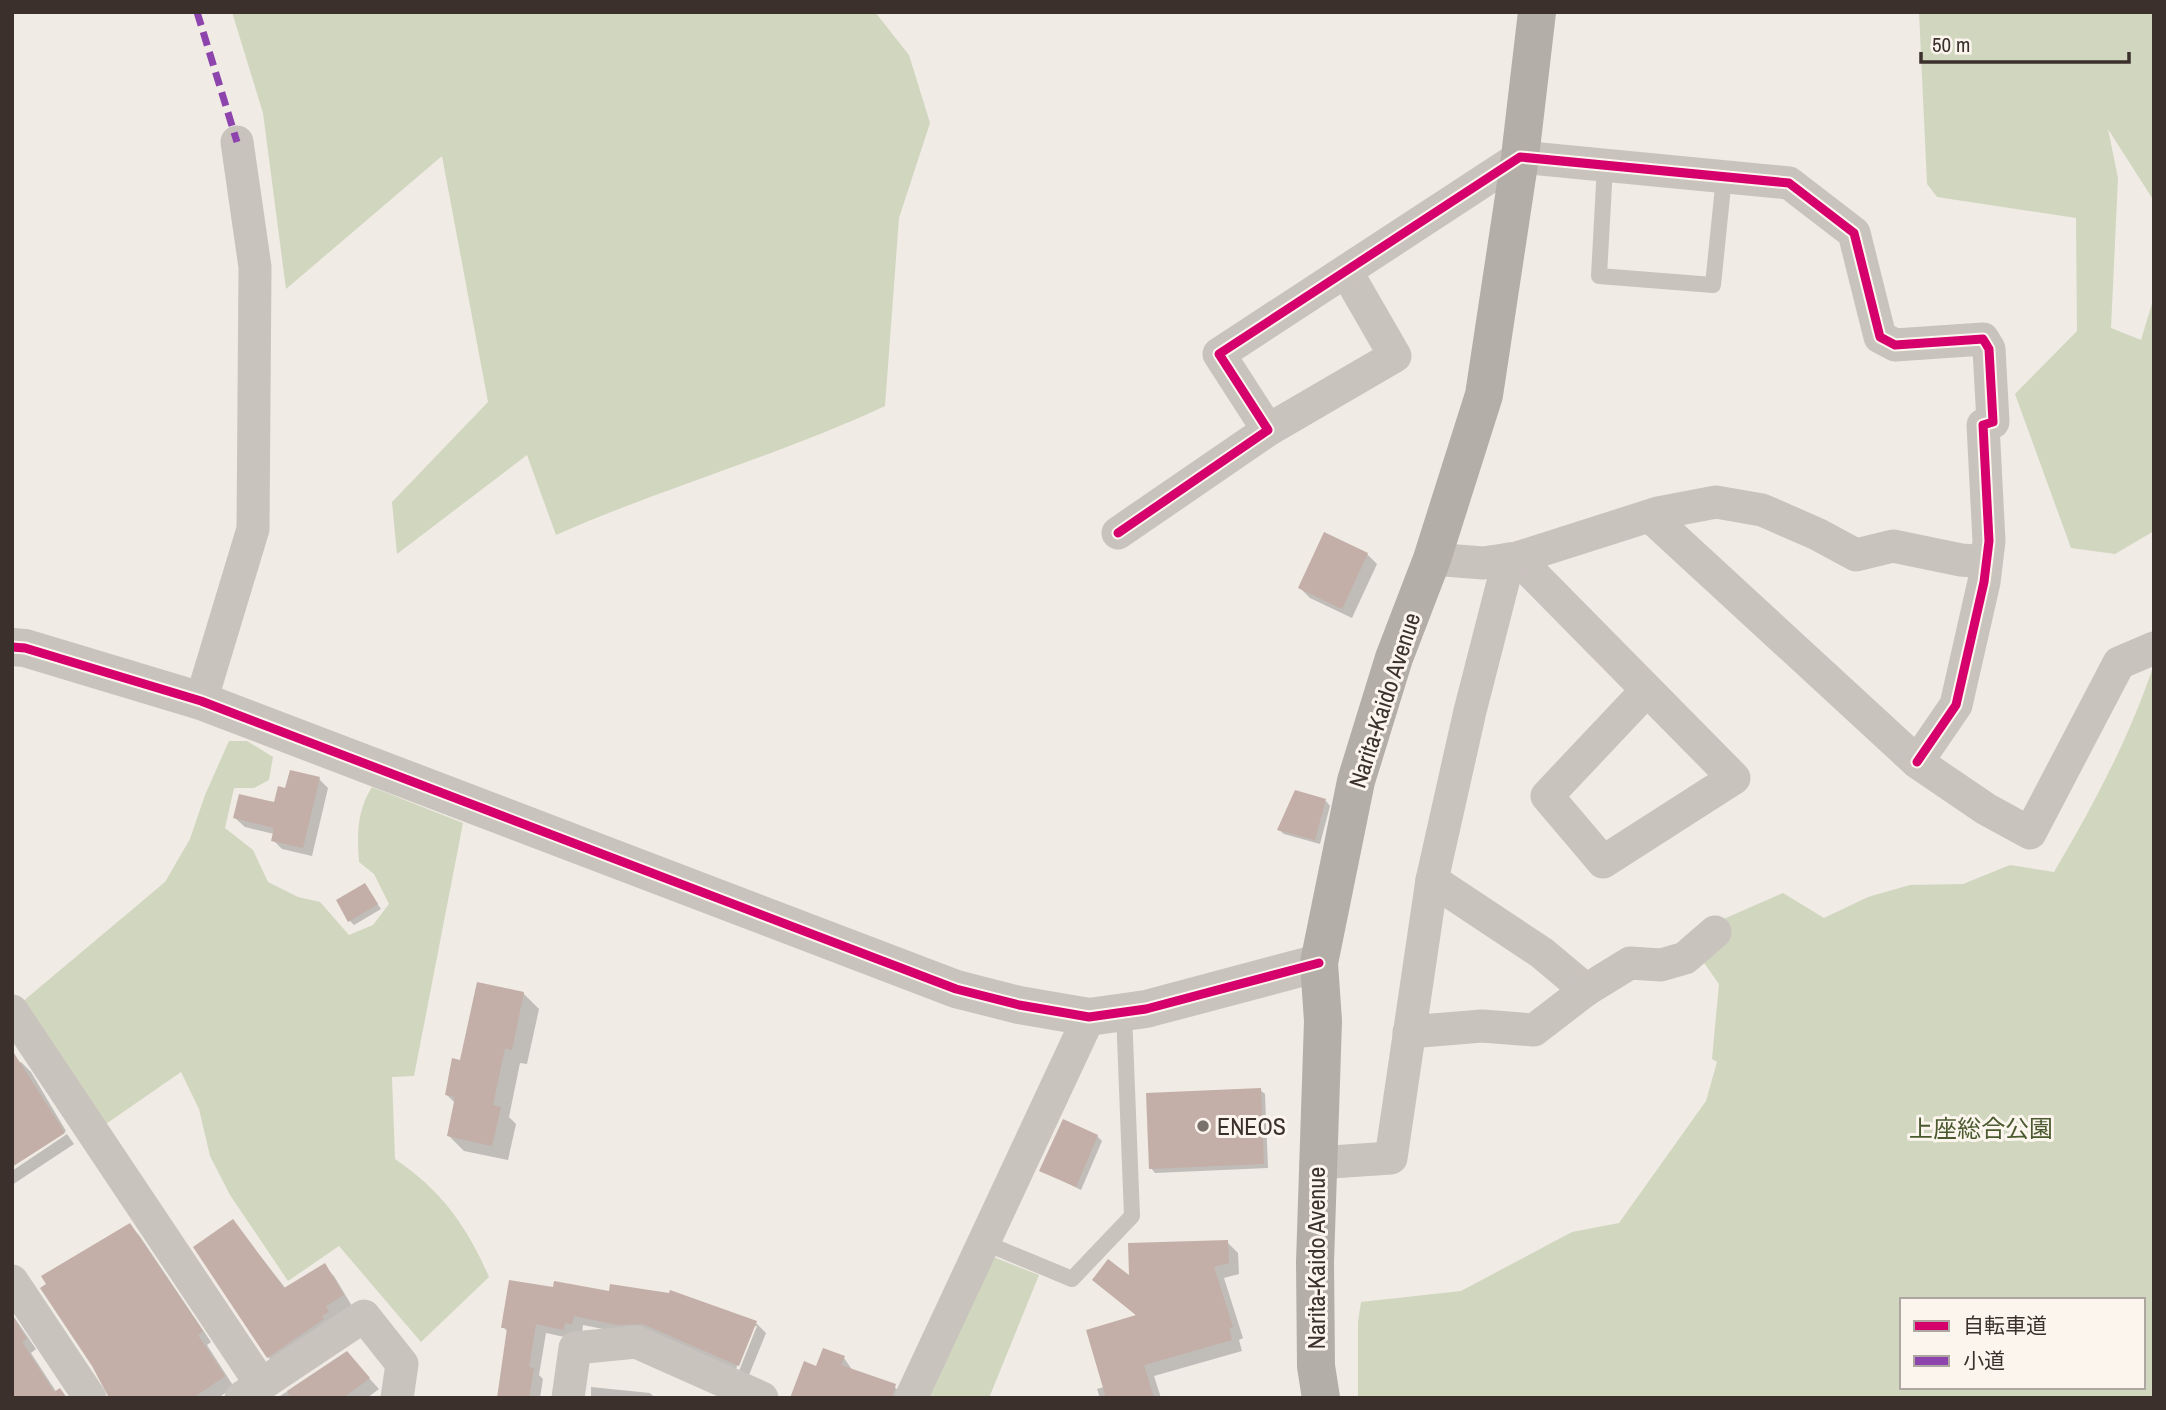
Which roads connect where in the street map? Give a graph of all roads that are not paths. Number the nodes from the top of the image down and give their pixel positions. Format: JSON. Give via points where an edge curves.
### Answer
{"nodes":[{"id":1,"x":1537,"y":12,"type":"edge"},
{"id":2,"x":237,"y":142,"type":"dead end"},
{"id":3,"x":1520,"y":157,"type":"junction"},
{"id":4,"x":1605,"y":166,"type":"junction"},
{"id":5,"x":1724,"y":177,"type":"junction"},
{"id":6,"x":1346,"y":271,"type":"junction"},
{"id":7,"x":1268,"y":430,"type":"junction"},
{"id":8,"x":1650,"y":516,"type":"junction"},
{"id":9,"x":1118,"y":533,"type":"dead end"},
{"id":10,"x":1432,"y":559,"type":"junction"},
{"id":11,"x":1513,"y":559,"type":"junction"},
{"id":12,"x":1986,"y":562,"type":"junction"},
{"id":13,"x":12,"y":647,"type":"edge"},
{"id":14,"x":2154,"y":648,"type":"edge"},
{"id":15,"x":1647,"y":690,"type":"junction"},
{"id":16,"x":201,"y":701,"type":"junction"},
{"id":17,"x":1917,"y":762,"type":"junction"},
{"id":18,"x":1432,"y":880,"type":"junction"},
{"id":19,"x":1715,"y":932,"type":"dead end"},
{"id":20,"x":1319,"y":963,"type":"junction"},
{"id":21,"x":1586,"y":990,"type":"junction"},
{"id":22,"x":1106,"y":1015,"type":"junction"},
{"id":23,"x":17,"y":1029,"type":"edge"},
{"id":24,"x":1409,"y":1032,"type":"junction"},
{"id":25,"x":1316,"y":1163,"type":"junction"},
{"id":26,"x":983,"y":1242,"type":"junction"},
{"id":27,"x":12,"y":1281,"type":"edge"},
{"id":28,"x":251,"y":1391,"type":"edge"},
{"id":29,"x":90,"y":1398,"type":"edge"},
{"id":30,"x":397,"y":1398,"type":"edge"},
{"id":31,"x":568,"y":1398,"type":"edge"},
{"id":32,"x":762,"y":1398,"type":"edge"},
{"id":33,"x":911,"y":1398,"type":"edge"},
{"id":34,"x":1321,"y":1398,"type":"edge"}],
"edges":[{"from":1,"to":3,"type":"highway","name":"Narita-Kaido Avenue"},
{"from":2,"to":16,"type":"street","via":[[255,267],[253,529]]},
{"from":3,"to":4,"type":"street"},
{"from":3,"to":6,"type":"street"},
{"from":3,"to":10,"type":"highway","name":"Narita-Kaido Avenue","via":[[1484,395]]},
{"from":4,"to":5,"type":"street"},
{"from":4,"to":5,"type":"lane","via":[[1599,276],[1713,285]]},
{"from":5,"to":12,"type":"street","via":[[1789,183],[1854,233],[1880,337],[1895,345],[1983,339],[1989,349],[1993,422],[1983,425]]},
{"from":6,"to":7,"type":"street","via":[[1219,354]]},
{"from":6,"to":7,"type":"street","via":[[1395,356]]},
{"from":7,"to":9,"type":"street"},
{"from":8,"to":11,"type":"street"},
{"from":8,"to":12,"type":"street","via":[[1717,502],[1762,510],[1856,555],[1893,546]]},
{"from":8,"to":17,"type":"street"},
{"from":10,"to":11,"type":"street","via":[[1483,563]]},
{"from":10,"to":20,"type":"highway","name":"Narita-Kaido Avenue","via":[[1394,657],[1356,781]]},
{"from":11,"to":15,"type":"street"},
{"from":11,"to":18,"type":"street","via":[[1470,711]]},
{"from":12,"to":17,"type":"street","via":[[1956,705]]},
{"from":13,"to":16,"type":"street"},
{"from":14,"to":17,"type":"street","via":[[2119,663],[2030,833]]},
{"from":15,"to":15,"type":"street","via":[[1734,778],[1603,862],[1547,796]]},
{"from":16,"to":22,"type":"street","via":[[956,989],[1019,1006]]},
{"from":18,"to":21,"type":"street","via":[[1542,953]]},
{"from":18,"to":24,"type":"street"},
{"from":19,"to":21,"type":"street","via":[[1685,958],[1661,965],[1630,963]]},
{"from":20,"to":22,"type":"street","via":[[1146,1009]]},
{"from":20,"to":25,"type":"highway","name":"Narita-Kaido Avenue","via":[[1323,1021]]},
{"from":21,"to":24,"type":"street","via":[[1534,1030],[1482,1026]]},
{"from":22,"to":26,"type":"street"},
{"from":22,"to":26,"type":"lane","via":[[1132,1216],[1072,1279]]},
{"from":23,"to":28,"type":"street"},
{"from":24,"to":25,"type":"street","via":[[1391,1158]]},
{"from":25,"to":34,"type":"highway","name":"Narita-Kaido Avenue","via":[[1315,1366]]},
{"from":26,"to":33,"type":"street"},
{"from":27,"to":29,"type":"street"},
{"from":28,"to":30,"type":"street","via":[[364,1316],[402,1364]]},
{"from":31,"to":32,"type":"street","via":[[575,1348],[636,1342]]}]}
